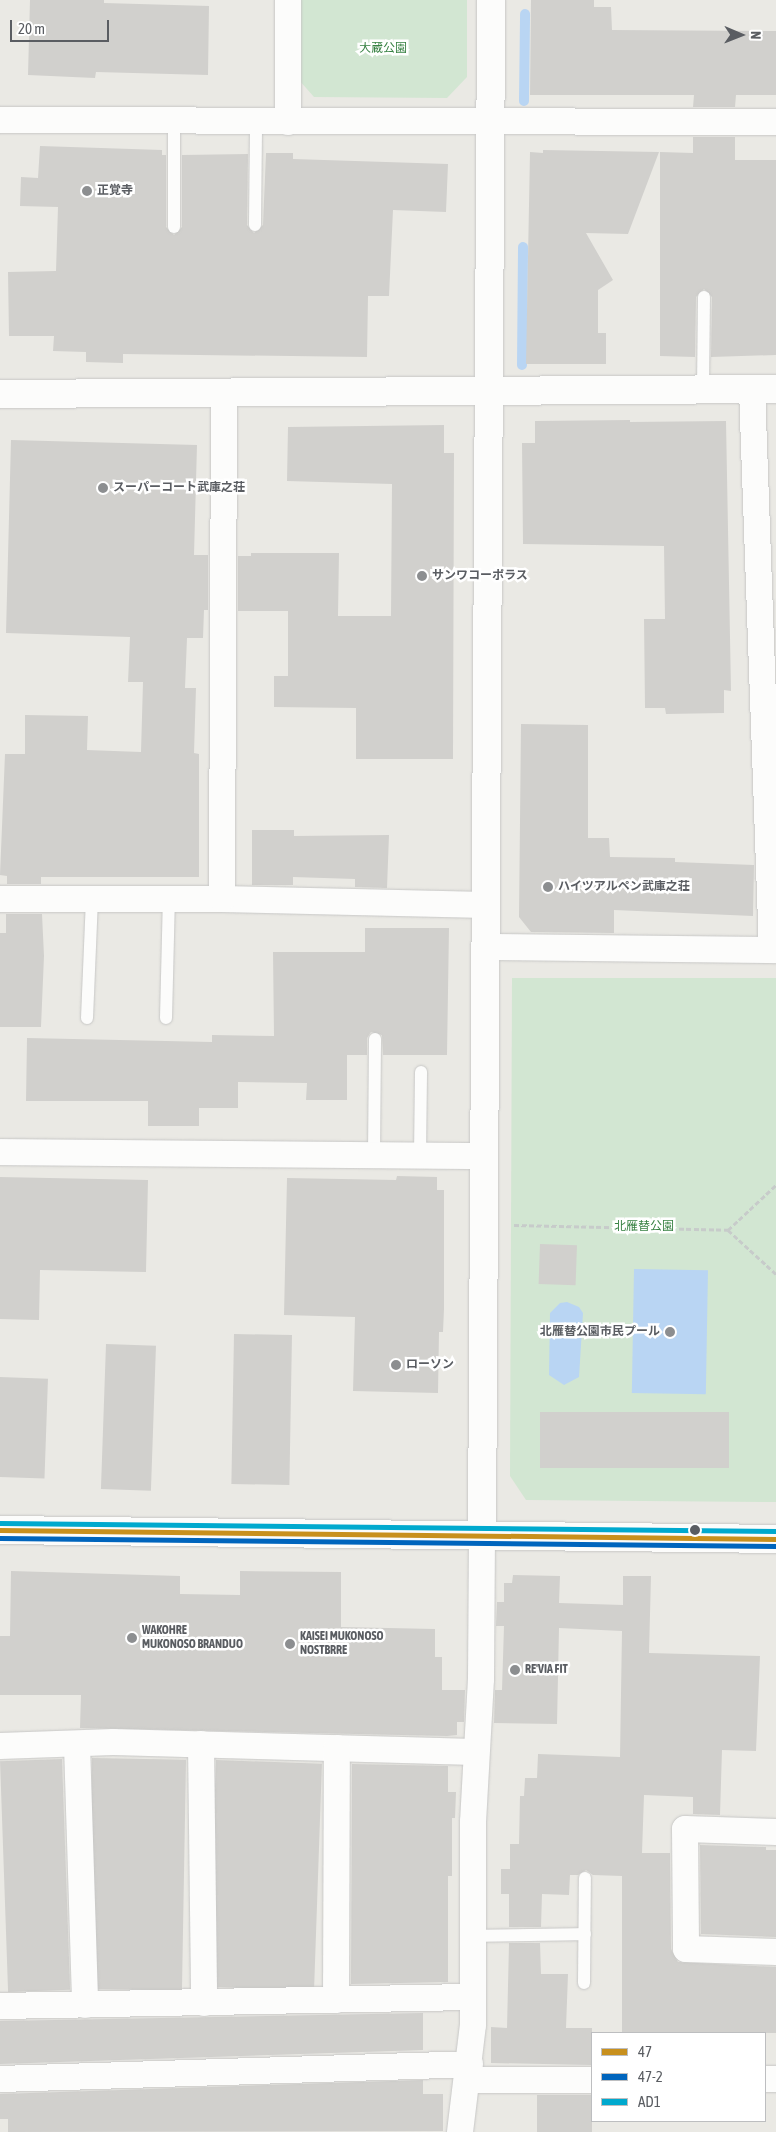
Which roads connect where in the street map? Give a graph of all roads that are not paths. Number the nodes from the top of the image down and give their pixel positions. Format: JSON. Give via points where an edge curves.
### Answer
{"nodes":[{"id":1,"x":288,"y":0,"type":"edge"},
{"id":2,"x":491,"y":0,"type":"edge"},
{"id":3,"x":0,"y":120,"type":"edge"},
{"id":4,"x":174,"y":120,"type":"junction"},
{"id":5,"x":491,"y":121,"type":"junction"},
{"id":6,"x":288,"y":122,"type":"junction"},
{"id":7,"x":776,"y":122,"type":"edge"},
{"id":8,"x":256,"y":123,"type":"junction"},
{"id":9,"x":256,"y":225,"type":"dead end"},
{"id":10,"x":174,"y":227,"type":"dead end"},
{"id":11,"x":704,"y":297,"type":"dead end"},
{"id":12,"x":703,"y":389,"type":"junction"},
{"id":13,"x":764,"y":389,"type":"edge"},
{"id":14,"x":488,"y":391,"type":"junction"},
{"id":15,"x":224,"y":392,"type":"junction"},
{"id":16,"x":0,"y":394,"type":"edge"},
{"id":17,"x":0,"y":899,"type":"edge"},
{"id":18,"x":92,"y":899,"type":"junction"},
{"id":19,"x":169,"y":899,"type":"junction"},
{"id":20,"x":222,"y":899,"type":"junction"},
{"id":21,"x":486,"y":905,"type":"junction"},
{"id":22,"x":485,"y":946,"type":"junction"},
{"id":23,"x":774,"y":950,"type":"edge"},
{"id":24,"x":87,"y":1018,"type":"dead end"},
{"id":25,"x":166,"y":1018,"type":"dead end"},
{"id":26,"x":375,"y":1039,"type":"dead end"},
{"id":27,"x":421,"y":1072,"type":"dead end"},
{"id":28,"x":0,"y":1152,"type":"edge"},
{"id":29,"x":374,"y":1155,"type":"junction"},
{"id":30,"x":420,"y":1155,"type":"junction"},
{"id":31,"x":484,"y":1156,"type":"junction"},
{"id":32,"x":0,"y":1530,"type":"edge"},
{"id":33,"x":482,"y":1535,"type":"junction"},
{"id":34,"x":776,"y":1539,"type":"edge"},
{"id":35,"x":200,"y":1744,"type":"junction"},
{"id":36,"x":77,"y":1745,"type":"junction"},
{"id":37,"x":0,"y":1746,"type":"edge"},
{"id":38,"x":337,"y":1748,"type":"junction"},
{"id":39,"x":475,"y":1752,"type":"junction"},
{"id":40,"x":776,"y":1832,"type":"edge"},
{"id":41,"x":585,"y":1878,"type":"dead end"},
{"id":42,"x":585,"y":1934,"type":"junction"},
{"id":43,"x":472,"y":1936,"type":"junction"},
{"id":44,"x":776,"y":1952,"type":"edge"},
{"id":45,"x":584,"y":1983,"type":"dead end"},
{"id":46,"x":471,"y":1997,"type":"junction"},
{"id":47,"x":336,"y":2000,"type":"junction"},
{"id":48,"x":204,"y":2003,"type":"junction"},
{"id":49,"x":85,"y":2005,"type":"junction"},
{"id":50,"x":0,"y":2006,"type":"edge"},
{"id":51,"x":469,"y":2072,"type":"junction"},
{"id":52,"x":0,"y":2079,"type":"edge"},
{"id":53,"x":591,"y":2080,"type":"edge"},
{"id":54,"x":460,"y":2132,"type":"edge"}],
"edges":[{"from":1,"to":6,"type":"street"},
{"from":2,"to":5,"type":"street"},
{"from":3,"to":4,"type":"street"},
{"from":4,"to":8,"type":"street"},
{"from":4,"to":10,"type":"lane"},
{"from":5,"to":6,"type":"street"},
{"from":5,"to":7,"type":"street"},
{"from":5,"to":14,"type":"street"},
{"from":6,"to":8,"type":"street"},
{"from":8,"to":9,"type":"lane"},
{"from":11,"to":12,"type":"lane"},
{"from":12,"to":13,"type":"street"},
{"from":12,"to":14,"type":"street"},
{"from":13,"to":23,"type":"street"},
{"from":14,"to":15,"type":"street"},
{"from":14,"to":21,"type":"street"},
{"from":15,"to":16,"type":"street"},
{"from":15,"to":20,"type":"street"},
{"from":17,"to":18,"type":"street"},
{"from":18,"to":19,"type":"street"},
{"from":18,"to":24,"type":"lane"},
{"from":19,"to":20,"type":"street"},
{"from":19,"to":25,"type":"lane"},
{"from":20,"to":21,"type":"street"},
{"from":21,"to":22,"type":"street"},
{"from":22,"to":23,"type":"street"},
{"from":22,"to":31,"type":"street"},
{"from":26,"to":29,"type":"lane"},
{"from":27,"to":30,"type":"lane"},
{"from":28,"to":29,"type":"street"},
{"from":29,"to":30,"type":"street"},
{"from":30,"to":31,"type":"street"},
{"from":31,"to":33,"type":"street"},
{"from":32,"to":33,"type":"street"},
{"from":33,"to":34,"type":"street"},
{"from":33,"to":39,"type":"street","via":[[481,1679]]},
{"from":35,"to":36,"type":"street"},
{"from":35,"to":38,"type":"street"},
{"from":35,"to":48,"type":"street"},
{"from":36,"to":37,"type":"street"},
{"from":36,"to":49,"type":"street"},
{"from":38,"to":39,"type":"street"},
{"from":38,"to":47,"type":"street"},
{"from":39,"to":43,"type":"street"},
{"from":40,"to":44,"type":"street","via":[[685,1829],[686,1949]]},
{"from":41,"to":42,"type":"lane"},
{"from":42,"to":43,"type":"lane"},
{"from":42,"to":45,"type":"lane"},
{"from":43,"to":46,"type":"street"},
{"from":46,"to":47,"type":"street"},
{"from":46,"to":51,"type":"street","via":[[473,2025]]},
{"from":47,"to":48,"type":"street"},
{"from":48,"to":49,"type":"street"},
{"from":49,"to":50,"type":"street"},
{"from":51,"to":52,"type":"street"},
{"from":51,"to":53,"type":"street"},
{"from":51,"to":54,"type":"street"}]}
